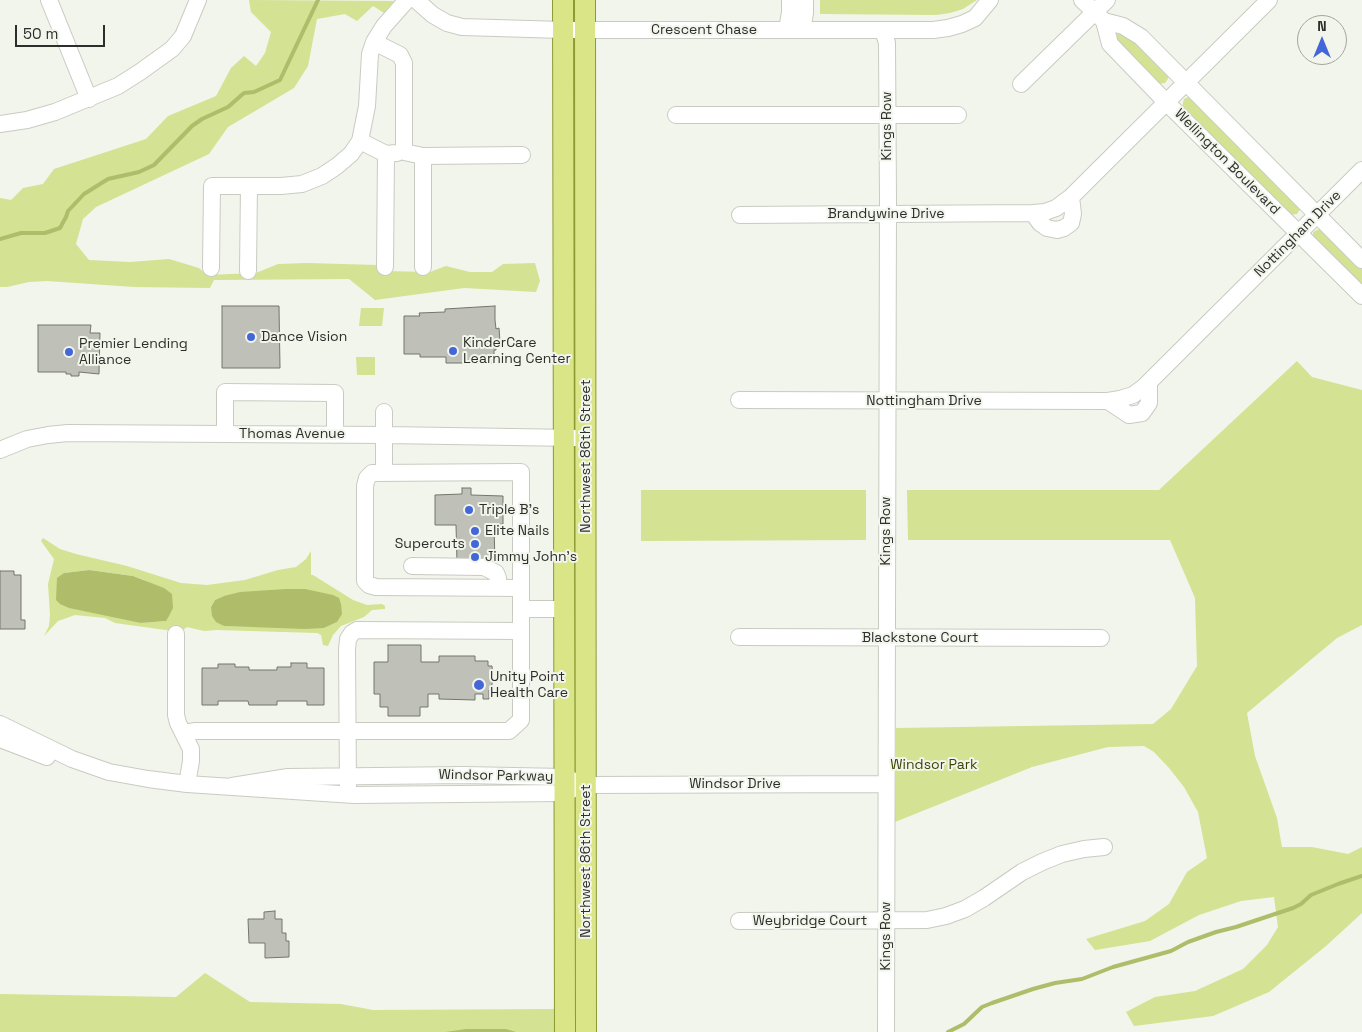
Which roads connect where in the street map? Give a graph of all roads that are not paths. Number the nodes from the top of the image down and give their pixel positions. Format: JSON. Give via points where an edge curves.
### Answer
{"nodes":[{"id":1,"x":50,"y":0,"type":"edge"},
{"id":2,"x":198,"y":0,"type":"edge"},
{"id":3,"x":407,"y":0,"type":"edge"},
{"id":4,"x":416,"y":0,"type":"edge"},
{"id":5,"x":563,"y":0,"type":"edge"},
{"id":6,"x":584,"y":0,"type":"edge"},
{"id":7,"x":790,"y":0,"type":"edge"},
{"id":8,"x":805,"y":0,"type":"edge"},
{"id":9,"x":990,"y":0,"type":"edge"},
{"id":10,"x":1082,"y":0,"type":"edge"},
{"id":11,"x":1107,"y":0,"type":"edge"},
{"id":12,"x":1269,"y":0,"type":"edge"},
{"id":13,"x":1099,"y":16,"type":"junction"},
{"id":14,"x":563,"y":30,"type":"junction"},
{"id":15,"x":584,"y":30,"type":"junction"},
{"id":16,"x":795,"y":30,"type":"junction"},
{"id":17,"x":884,"y":30,"type":"junction"},
{"id":18,"x":374,"y":42,"type":"junction"},
{"id":19,"x":1186,"y":83,"type":"junction"},
{"id":20,"x":1021,"y":84,"type":"dead end"},
{"id":21,"x":88,"y":98,"type":"junction"},
{"id":22,"x":1166,"y":102,"type":"junction"},
{"id":23,"x":887,"y":114,"type":"junction"},
{"id":24,"x":676,"y":115,"type":"dead end"},
{"id":25,"x":958,"y":115,"type":"dead end"},
{"id":26,"x":0,"y":124,"type":"edge"},
{"id":27,"x":360,"y":141,"type":"junction"},
{"id":28,"x":404,"y":152,"type":"junction"},
{"id":29,"x":386,"y":154,"type":"junction"},
{"id":30,"x":522,"y":155,"type":"dead end"},
{"id":31,"x":423,"y":156,"type":"junction"},
{"id":32,"x":1362,"y":170,"type":"edge"},
{"id":33,"x":249,"y":186,"type":"junction"},
{"id":34,"x":888,"y":213,"type":"junction"},
{"id":35,"x":1318,"y":214,"type":"junction"},
{"id":36,"x":740,"y":215,"type":"dead end"},
{"id":37,"x":1299,"y":234,"type":"junction"},
{"id":38,"x":1362,"y":260,"type":"edge"},
{"id":39,"x":385,"y":267,"type":"dead end"},
{"id":40,"x":423,"y":267,"type":"dead end"},
{"id":41,"x":211,"y":268,"type":"dead end"},
{"id":42,"x":248,"y":271,"type":"dead end"},
{"id":43,"x":1362,"y":296,"type":"edge"},
{"id":44,"x":739,"y":400,"type":"dead end"},
{"id":45,"x":886,"y":400,"type":"junction"},
{"id":46,"x":384,"y":412,"type":"dead end"},
{"id":47,"x":225,"y":434,"type":"junction"},
{"id":48,"x":334,"y":434,"type":"junction"},
{"id":49,"x":385,"y":435,"type":"junction"},
{"id":50,"x":564,"y":438,"type":"junction"},
{"id":51,"x":586,"y":438,"type":"junction"},
{"id":52,"x":0,"y":450,"type":"edge"},
{"id":53,"x":384,"y":473,"type":"junction"},
{"id":54,"x":412,"y":566,"type":"dead end"},
{"id":55,"x":498,"y":588,"type":"junction"},
{"id":56,"x":521,"y":588,"type":"junction"},
{"id":57,"x":521,"y":609,"type":"junction"},
{"id":58,"x":563,"y":609,"type":"junction"},
{"id":59,"x":521,"y":631,"type":"junction"},
{"id":60,"x":176,"y":634,"type":"dead end"},
{"id":61,"x":739,"y":637,"type":"dead end"},
{"id":62,"x":886,"y":638,"type":"junction"},
{"id":63,"x":1101,"y":638,"type":"dead end"},
{"id":64,"x":0,"y":724,"type":"edge"},
{"id":65,"x":348,"y":731,"type":"junction"},
{"id":66,"x":183,"y":733,"type":"junction"},
{"id":67,"x":0,"y":739,"type":"edge"},
{"id":68,"x":72,"y":759,"type":"junction"},
{"id":69,"x":349,"y":776,"type":"junction"},
{"id":70,"x":187,"y":784,"type":"junction"},
{"id":71,"x":886,"y":784,"type":"junction"},
{"id":72,"x":564,"y":785,"type":"junction"},
{"id":73,"x":585,"y":785,"type":"junction"},
{"id":74,"x":232,"y":786,"type":"junction"},
{"id":75,"x":348,"y":794,"type":"junction"},
{"id":76,"x":1104,"y":847,"type":"dead end"},
{"id":77,"x":739,"y":921,"type":"dead end"},
{"id":78,"x":886,"y":921,"type":"junction"},
{"id":79,"x":565,"y":1032,"type":"edge"},
{"id":80,"x":586,"y":1032,"type":"edge"},
{"id":81,"x":886,"y":1032,"type":"edge"}],
"edges":[{"from":1,"to":21,"type":"street"},
{"from":2,"to":21,"type":"street","via":[[183,36],[172,49],[118,86]]},
{"from":3,"to":18,"type":"street"},
{"from":4,"to":14,"type":"street","name":"Crescent Chase","via":[[433,15],[462,27]]},
{"from":5,"to":14,"type":"main road","name":"Northwest 86th Street"},
{"from":6,"to":15,"type":"main road","name":"Northwest 86th Street"},
{"from":7,"to":16,"type":"street"},
{"from":8,"to":16,"type":"street","via":[[805,13]]},
{"from":9,"to":17,"type":"street","name":"Crescent Chase","via":[[975,18],[948,28]]},
{"from":10,"to":13,"type":"street","name":"Wellington Boulevard"},
{"from":11,"to":13,"type":"street"},
{"from":12,"to":19,"type":"street","name":"Brandywine Drive"},
{"from":13,"to":19,"type":"street","name":"Wellington Boulevard","via":[[1141,37]]},
{"from":13,"to":20,"type":"street"},
{"from":13,"to":22,"type":"street","name":"Wellington Boulevard","via":[[1110,44]]},
{"from":14,"to":15,"type":"street","name":"Crescent Chase"},
{"from":14,"to":50,"type":"main road","name":"Northwest 86th Street"},
{"from":15,"to":16,"type":"street","name":"Crescent Chase"},
{"from":15,"to":51,"type":"main road","name":"Northwest 86th Street"},
{"from":16,"to":17,"type":"street","name":"Crescent Chase"},
{"from":17,"to":23,"type":"street","name":"Kings Row","via":[[887,43]]},
{"from":18,"to":27,"type":"street"},
{"from":18,"to":28,"type":"street","via":[[400,55],[404,63]]},
{"from":19,"to":22,"type":"street","name":"Brandywine Drive"},
{"from":19,"to":35,"type":"street","name":"Wellington Boulevard"},
{"from":21,"to":26,"type":"street","via":[[55,112]]},
{"from":22,"to":34,"type":"street","name":"Brandywine Drive","via":[[1072,197],[1056,208],[1033,213]]},
{"from":22,"to":37,"type":"street","name":"Wellington Boulevard"},
{"from":23,"to":24,"type":"street"},
{"from":23,"to":25,"type":"street"},
{"from":23,"to":34,"type":"street","name":"Kings Row"},
{"from":27,"to":29,"type":"street"},
{"from":27,"to":33,"type":"street","via":[[351,154],[322,176],[302,184]]},
{"from":28,"to":29,"type":"street"},
{"from":28,"to":31,"type":"street"},
{"from":29,"to":39,"type":"street"},
{"from":30,"to":31,"type":"street"},
{"from":31,"to":40,"type":"street"},
{"from":32,"to":35,"type":"street","name":"Nottingham Drive"},
{"from":33,"to":41,"type":"street","via":[[212,186]]},
{"from":33,"to":42,"type":"street"},
{"from":34,"to":36,"type":"street","name":"Brandywine Drive"},
{"from":34,"to":45,"type":"street","name":"Kings Row"},
{"from":35,"to":37,"type":"street","name":"Nottingham Drive"},
{"from":35,"to":38,"type":"street","name":"Wellington Boulevard"},
{"from":37,"to":43,"type":"street","name":"Wellington Boulevard"},
{"from":37,"to":45,"type":"street","name":"Nottingham Drive","via":[[1133,395],[1108,400]]},
{"from":44,"to":45,"type":"street","name":"Nottingham Drive"},
{"from":45,"to":62,"type":"street","name":"Kings Row"},
{"from":46,"to":49,"type":"street"},
{"from":47,"to":48,"type":"street","name":"Thomas Avenue"},
{"from":47,"to":48,"type":"street","via":[[225,392],[335,393]]},
{"from":47,"to":52,"type":"street","name":"Thomas Avenue","via":[[48,434]]},
{"from":48,"to":49,"type":"street","name":"Thomas Avenue"},
{"from":49,"to":50,"type":"street","name":"Thomas Avenue"},
{"from":49,"to":53,"type":"street"},
{"from":50,"to":51,"type":"street","name":"Thomas Avenue"},
{"from":50,"to":58,"type":"main road","name":"Northwest 86th Street"},
{"from":51,"to":73,"type":"main road","name":"Northwest 86th Street"},
{"from":53,"to":55,"type":"street","via":[[372,474],[365,486],[365,581],[376,587]]},
{"from":53,"to":56,"type":"street","via":[[521,472]]},
{"from":54,"to":55,"type":"street","via":[[484,567],[496,573]]},
{"from":55,"to":56,"type":"street"},
{"from":56,"to":57,"type":"street"},
{"from":57,"to":58,"type":"street"},
{"from":57,"to":59,"type":"street"},
{"from":58,"to":72,"type":"main road","name":"Northwest 86th Street"},
{"from":59,"to":65,"type":"street","via":[[521,720],[508,731]]},
{"from":59,"to":65,"type":"street","via":[[357,630],[348,639]]},
{"from":60,"to":66,"type":"street","via":[[176,715]]},
{"from":61,"to":62,"type":"street","name":"Blackstone Court"},
{"from":62,"to":63,"type":"street","name":"Blackstone Court"},
{"from":62,"to":71,"type":"street","name":"Kings Row"},
{"from":64,"to":68,"type":"street","name":"Windsor Parkway"},
{"from":65,"to":66,"type":"street"},
{"from":65,"to":69,"type":"street"},
{"from":66,"to":70,"type":"street","via":[[191,749]]},
{"from":67,"to":68,"type":"street","name":"Windsor Parkway","via":[[47,757]]},
{"from":68,"to":70,"type":"street","name":"Windsor Parkway","via":[[109,772]]},
{"from":69,"to":72,"type":"street","name":"Windsor Parkway","via":[[464,775]]},
{"from":69,"to":74,"type":"street","name":"Windsor Parkway","via":[[288,777]]},
{"from":69,"to":75,"type":"street"},
{"from":70,"to":74,"type":"street","name":"Windsor Parkway"},
{"from":71,"to":73,"type":"street","name":"Windsor Drive"},
{"from":71,"to":78,"type":"street","name":"Kings Row"},
{"from":72,"to":73,"type":"street","name":"Windsor Parkway"},
{"from":72,"to":75,"type":"street","name":"Windsor Parkway"},
{"from":72,"to":79,"type":"main road","name":"Northwest 86th Street"},
{"from":73,"to":80,"type":"main road","name":"Northwest 86th Street"},
{"from":74,"to":75,"type":"street","name":"Windsor Parkway"},
{"from":76,"to":78,"type":"street","name":"Weybridge Court","via":[[1042,862],[965,909],[946,916]]},
{"from":77,"to":78,"type":"street","name":"Weybridge Court"},
{"from":78,"to":81,"type":"street","name":"Kings Row"}]}
